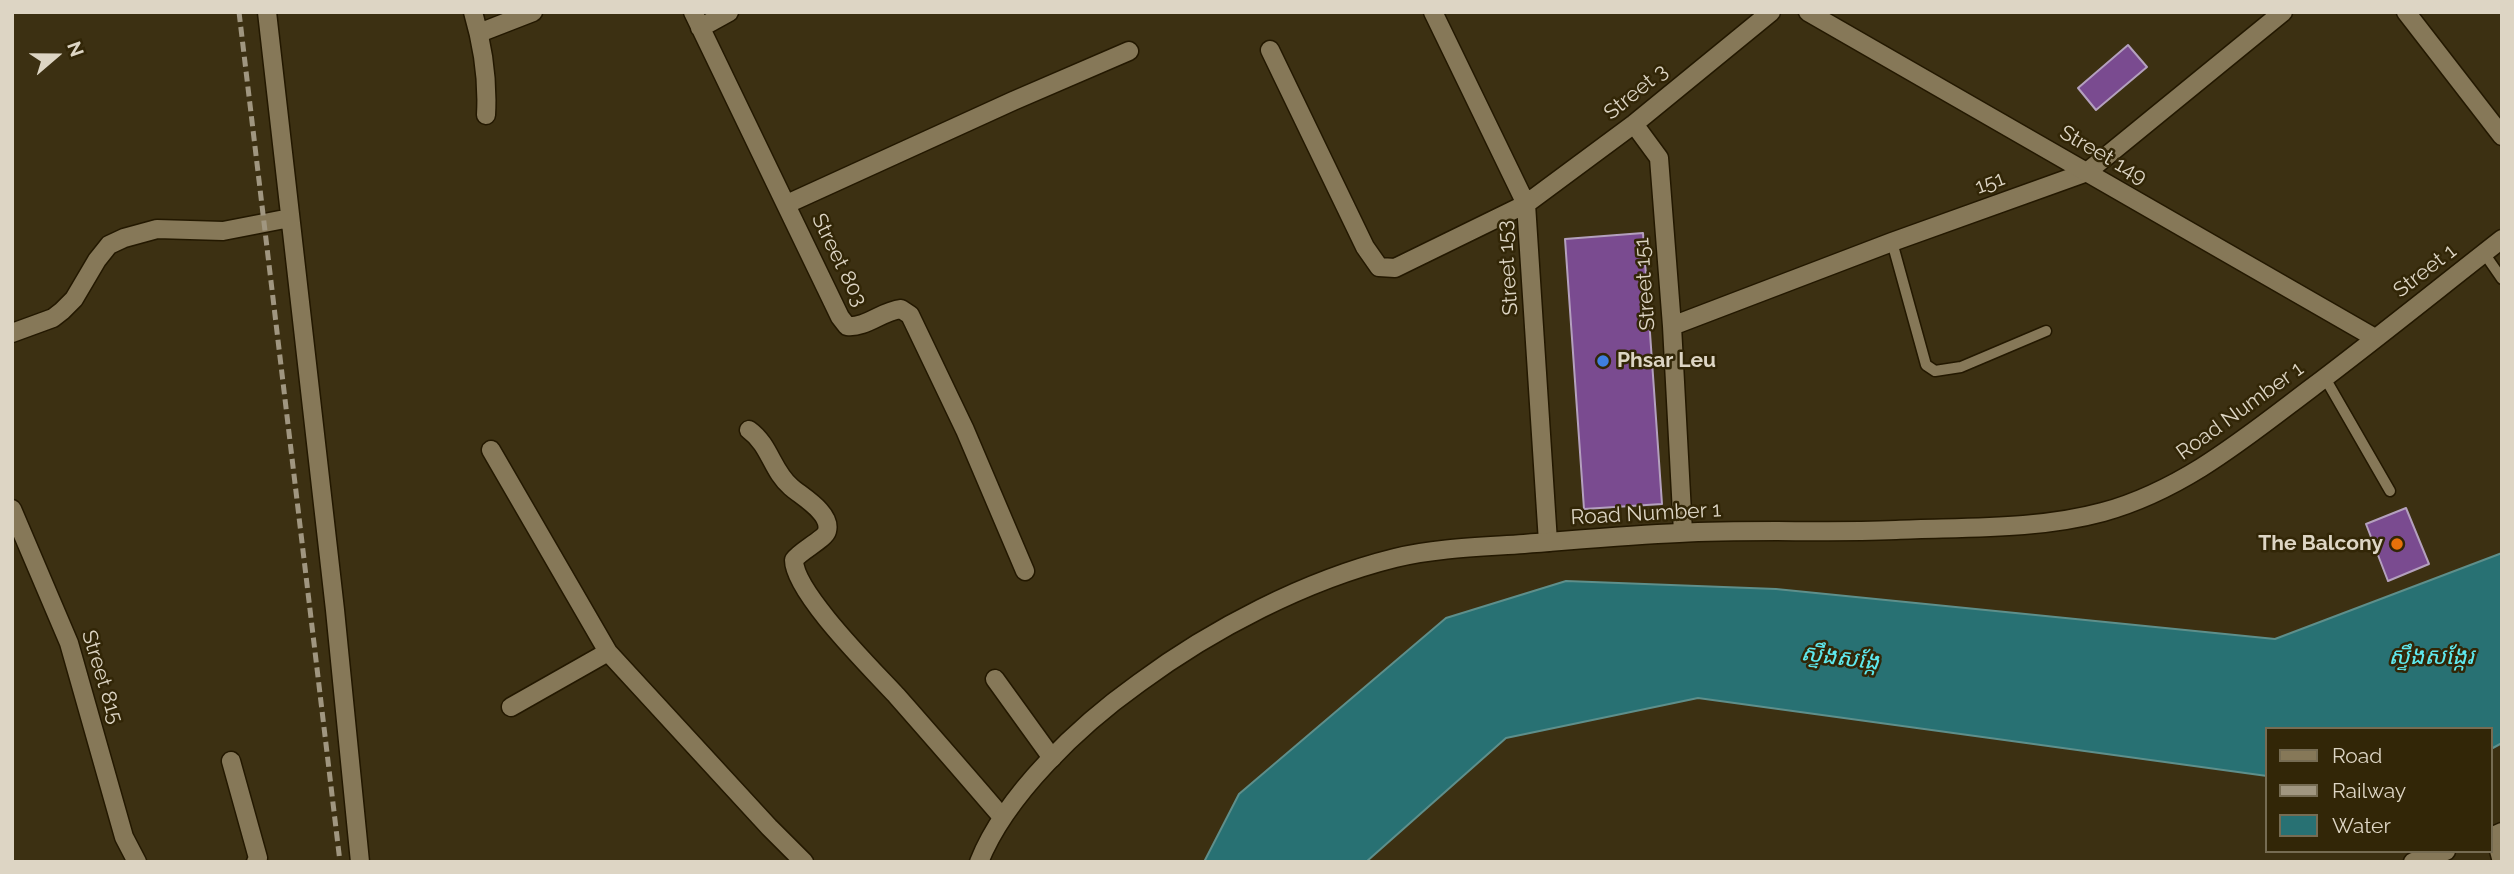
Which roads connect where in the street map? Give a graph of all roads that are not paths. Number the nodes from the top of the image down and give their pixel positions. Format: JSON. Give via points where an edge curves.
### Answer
{"nodes":[{"id":1,"x":267,"y":12,"type":"edge"},
{"id":2,"x":473,"y":12,"type":"edge"},
{"id":3,"x":533,"y":12,"type":"edge"},
{"id":4,"x":730,"y":12,"type":"edge"},
{"id":5,"x":1433,"y":12,"type":"edge"},
{"id":6,"x":1771,"y":12,"type":"edge"},
{"id":7,"x":1808,"y":12,"type":"edge"},
{"id":8,"x":2283,"y":12,"type":"edge"},
{"id":9,"x":2406,"y":12,"type":"edge"},
{"id":10,"x":697,"y":20,"type":"edge"},
{"id":11,"x":480,"y":33,"type":"junction"},
{"id":12,"x":1270,"y":50,"type":"dead end"},
{"id":13,"x":1129,"y":51,"type":"dead end"},
{"id":14,"x":486,"y":115,"type":"dead end"},
{"id":15,"x":1634,"y":124,"type":"junction"},
{"id":16,"x":2502,"y":136,"type":"edge"},
{"id":17,"x":2087,"y":172,"type":"junction"},
{"id":18,"x":787,"y":204,"type":"junction"},
{"id":19,"x":1526,"y":204,"type":"junction"},
{"id":20,"x":290,"y":218,"type":"junction"},
{"id":21,"x":2502,"y":239,"type":"edge"},
{"id":22,"x":1892,"y":242,"type":"junction"},
{"id":23,"x":2484,"y":253,"type":"junction"},
{"id":24,"x":2502,"y":279,"type":"edge"},
{"id":25,"x":1672,"y":326,"type":"junction"},
{"id":26,"x":2046,"y":331,"type":"dead end"},
{"id":27,"x":12,"y":333,"type":"edge"},
{"id":28,"x":2375,"y":338,"type":"junction"},
{"id":29,"x":2325,"y":378,"type":"junction"},
{"id":30,"x":749,"y":430,"type":"dead end"},
{"id":31,"x":491,"y":450,"type":"dead end"},
{"id":32,"x":2390,"y":491,"type":"dead end"},
{"id":33,"x":12,"y":509,"type":"edge"},
{"id":34,"x":1683,"y":532,"type":"junction"},
{"id":35,"x":1548,"y":542,"type":"junction"},
{"id":36,"x":1025,"y":571,"type":"dead end"},
{"id":37,"x":608,"y":652,"type":"junction"},
{"id":38,"x":995,"y":678,"type":"dead end"},
{"id":39,"x":511,"y":707,"type":"dead end"},
{"id":40,"x":1052,"y":758,"type":"junction"},
{"id":41,"x":231,"y":761,"type":"dead end"},
{"id":42,"x":1002,"y":817,"type":"junction"},
{"id":43,"x":2496,"y":835,"type":"edge"},
{"id":44,"x":2440,"y":853,"type":"edge"},
{"id":45,"x":137,"y":862,"type":"edge"},
{"id":46,"x":256,"y":862,"type":"edge"},
{"id":47,"x":360,"y":862,"type":"edge"},
{"id":48,"x":804,"y":862,"type":"edge"},
{"id":49,"x":979,"y":862,"type":"edge"},
{"id":50,"x":2413,"y":862,"type":"edge"},
{"id":51,"x":2502,"y":862,"type":"edge"}],
"edges":[{"from":1,"to":20,"type":"street"},
{"from":2,"to":11,"type":"street"},
{"from":3,"to":11,"type":"street"},
{"from":4,"to":10,"type":"street"},
{"from":5,"to":19,"type":"street","name":"Street 153"},
{"from":6,"to":15,"type":"street","name":"Street 3"},
{"from":7,"to":17,"type":"street","name":"Street 149"},
{"from":8,"to":17,"type":"street","name":"151"},
{"from":9,"to":16,"type":"street"},
{"from":10,"to":18,"type":"street","name":"Street 803"},
{"from":11,"to":14,"type":"street","via":[[488,87]]},
{"from":12,"to":19,"type":"street","name":"Street 3","via":[[1364,247],[1379,267],[1395,268]]},
{"from":13,"to":18,"type":"street"},
{"from":15,"to":19,"type":"street","name":"Street 3"},
{"from":15,"to":25,"type":"street","name":"Street 151","via":[[1659,158]]},
{"from":17,"to":22,"type":"street","name":"151"},
{"from":17,"to":28,"type":"street","name":"Street 149"},
{"from":18,"to":36,"type":"street","name":"Street 803","via":[[847,326],[856,327],[889,310],[901,309],[911,315]]},
{"from":19,"to":35,"type":"street","name":"Street 153"},
{"from":20,"to":27,"type":"street","via":[[223,231],[156,229],[124,238],[109,245],[62,311]]},
{"from":20,"to":47,"type":"street"},
{"from":21,"to":23,"type":"street","name":"Street 1"},
{"from":22,"to":25,"type":"street","name":"151"},
{"from":22,"to":26,"type":"lane","via":[[1926,365],[1935,371],[1961,367]]},
{"from":23,"to":24,"type":"lane"},
{"from":23,"to":28,"type":"street","name":"Street 1"},
{"from":25,"to":34,"type":"street","name":"Street 151"},
{"from":28,"to":29,"type":"street","name":"Road Number 1"},
{"from":29,"to":32,"type":"lane"},
{"from":29,"to":34,"type":"street","name":"Road Number 1","via":[[2189,476],[2102,512],[2064,520],[1924,529]]},
{"from":30,"to":42,"type":"street","via":[[761,439],[785,481],[819,508],[827,525],[825,535],[794,560],[794,568],[814,601]]},
{"from":31,"to":37,"type":"street"},
{"from":33,"to":45,"type":"street","name":"Street 815","via":[[69,643],[124,837]]},
{"from":34,"to":35,"type":"street","name":"Road Number 1"},
{"from":35,"to":40,"type":"street","name":"Road Number 1","via":[[1397,557],[1282,600],[1163,665],[1104,709]]},
{"from":37,"to":39,"type":"street"},
{"from":37,"to":48,"type":"street"},
{"from":38,"to":40,"type":"street"},
{"from":40,"to":42,"type":"street","name":"Road Number 1"},
{"from":41,"to":46,"type":"street"},
{"from":42,"to":49,"type":"street","name":"Road Number 1"},
{"from":43,"to":51,"type":"street"},
{"from":44,"to":50,"type":"street"}]}
